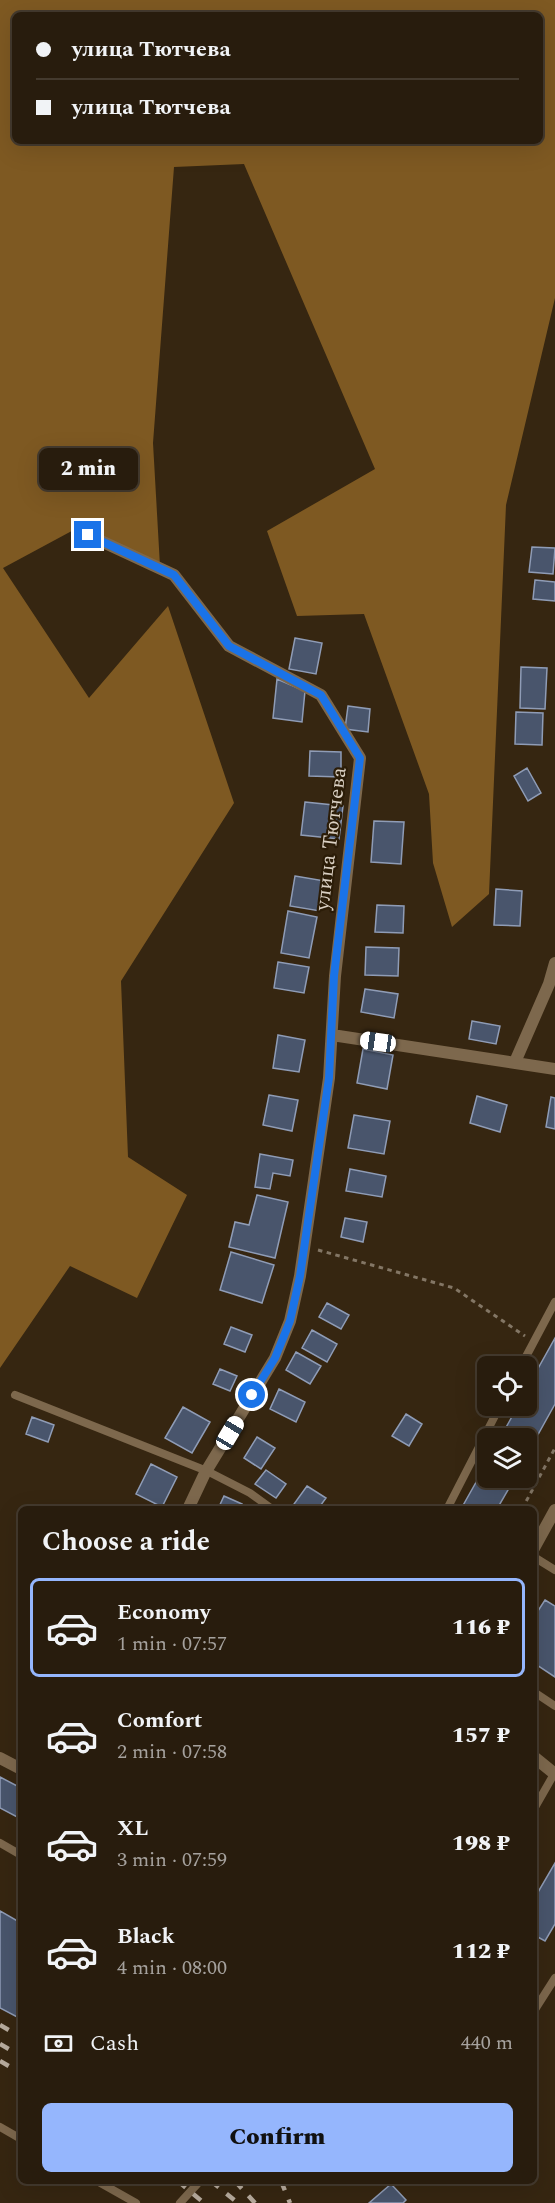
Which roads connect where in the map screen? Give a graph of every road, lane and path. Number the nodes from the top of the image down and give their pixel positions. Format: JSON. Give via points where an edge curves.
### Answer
{"nodes":[{"id":1,"x":88,"y":535,"type":"dead end"},
{"id":2,"x":555,"y":963,"type":"edge"},
{"id":3,"x":332,"y":1035,"type":"junction"},
{"id":4,"x":515,"y":1062,"type":"junction"},
{"id":5,"x":555,"y":1069,"type":"edge"},
{"id":6,"x":304,"y":1246,"type":"junction"},
{"id":7,"x":555,"y":1302,"type":"edge"},
{"id":8,"x":534,"y":1342,"type":"junction"},
{"id":9,"x":526,"y":1356,"type":"edge"},
{"id":10,"x":15,"y":1395,"type":"dead end"},
{"id":11,"x":495,"y":1416,"type":"edge"},
{"id":12,"x":555,"y":1448,"type":"edge"},
{"id":13,"x":207,"y":1471,"type":"junction"},
{"id":14,"x":190,"y":1506,"type":"edge"},
{"id":15,"x":269,"y":1506,"type":"edge"},
{"id":16,"x":449,"y":1506,"type":"edge"},
{"id":17,"x":524,"y":1506,"type":"edge"},
{"id":18,"x":555,"y":1510,"type":"edge"},
{"id":19,"x":537,"y":1543,"type":"edge"},
{"id":20,"x":537,"y":1559,"type":"edge"},
{"id":21,"x":555,"y":1570,"type":"edge"},
{"id":22,"x":537,"y":1694,"type":"edge"},
{"id":23,"x":555,"y":1706,"type":"edge"},
{"id":24,"x":0,"y":1758,"type":"edge"},
{"id":25,"x":537,"y":1759,"type":"edge"},
{"id":26,"x":18,"y":1767,"type":"edge"},
{"id":27,"x":555,"y":1774,"type":"edge"},
{"id":28,"x":537,"y":1804,"type":"edge"},
{"id":29,"x":0,"y":1843,"type":"edge"},
{"id":30,"x":18,"y":1853,"type":"edge"},
{"id":31,"x":555,"y":1978,"type":"edge"},
{"id":32,"x":537,"y":2006,"type":"edge"},
{"id":33,"x":0,"y":2127,"type":"edge"},
{"id":34,"x":18,"y":2137,"type":"edge"},
{"id":35,"x":102,"y":2184,"type":"edge"},
{"id":36,"x":197,"y":2184,"type":"edge"},
{"id":37,"x":136,"y":2203,"type":"edge"},
{"id":38,"x":180,"y":2203,"type":"edge"}],
"edges":[{"from":1,"to":3,"type":"street","name":"улица Тютчева","via":[[174,575],[229,646],[321,695],[360,758],[334,976]]},
{"from":2,"to":4,"type":"street"},
{"from":3,"to":4,"type":"street"},
{"from":3,"to":6,"type":"street","name":"улица Тютчева","via":[[328,1090]]},
{"from":4,"to":5,"type":"street"},
{"from":6,"to":8,"type":"path","via":[[454,1288]]},
{"from":6,"to":13,"type":"street","name":"улица Тютчева","via":[[290,1321],[275,1358]]},
{"from":7,"to":8,"type":"lane"},
{"from":8,"to":9,"type":"lane"},
{"from":10,"to":13,"type":"lane"},
{"from":11,"to":16,"type":"lane"},
{"from":12,"to":17,"type":"path"},
{"from":13,"to":14,"type":"street","name":"улица Тютчева"},
{"from":13,"to":15,"type":"lane"},
{"from":18,"to":19,"type":"street"},
{"from":20,"to":21,"type":"lane"},
{"from":22,"to":23,"type":"lane"},
{"from":24,"to":26,"type":"street"},
{"from":25,"to":27,"type":"street"},
{"from":27,"to":28,"type":"lane"},
{"from":29,"to":30,"type":"lane"},
{"from":31,"to":32,"type":"lane"},
{"from":33,"to":34,"type":"lane"},
{"from":35,"to":37,"type":"lane"},
{"from":36,"to":38,"type":"lane"}]}
